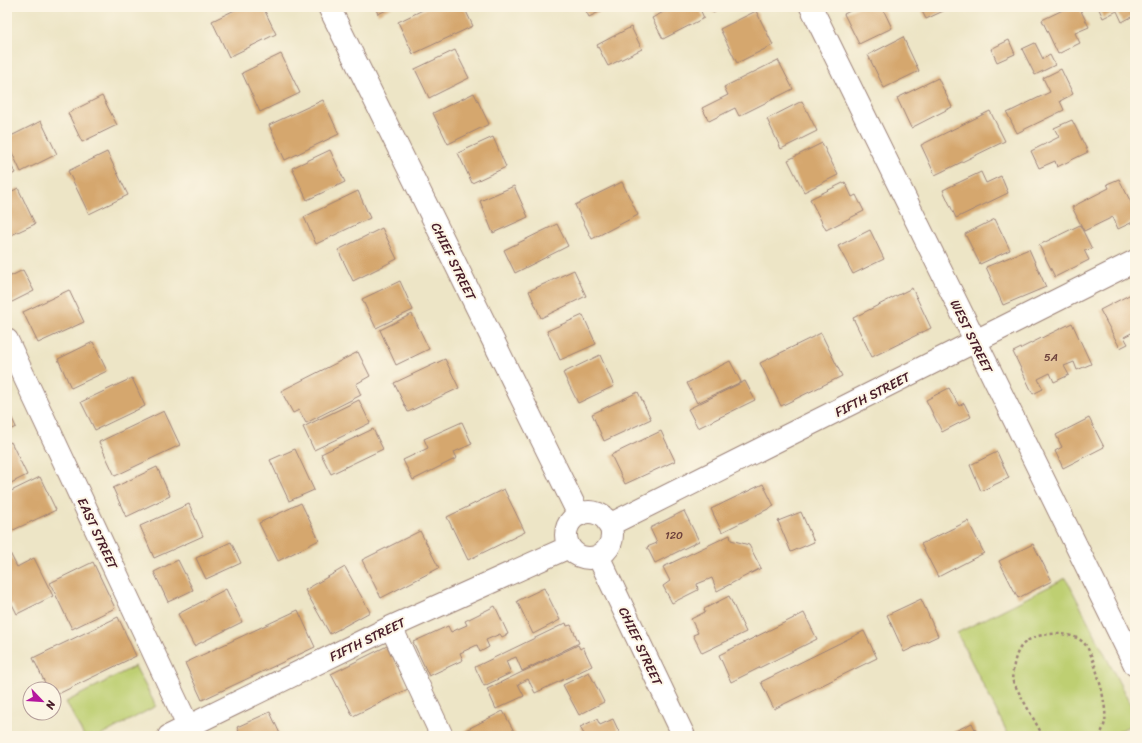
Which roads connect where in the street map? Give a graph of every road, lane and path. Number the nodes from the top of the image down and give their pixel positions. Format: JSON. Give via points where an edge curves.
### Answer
{"nodes":[{"id":1,"x":329,"y":7,"type":"edge"},
{"id":2,"x":811,"y":7,"type":"edge"},
{"id":3,"x":1135,"y":262,"type":"edge"},
{"id":4,"x":7,"y":340,"type":"edge"},
{"id":5,"x":975,"y":342,"type":"junction"},
{"id":6,"x":579,"y":515,"type":"junction"},
{"id":7,"x":609,"y":525,"type":"junction"},
{"id":8,"x":569,"y":547,"type":"junction"},
{"id":9,"x":598,"y":556,"type":"junction"},
{"id":10,"x":390,"y":627,"type":"junction"},
{"id":11,"x":1135,"y":665,"type":"edge"},
{"id":12,"x":188,"y":726,"type":"junction"},
{"id":13,"x":169,"y":736,"type":"edge"},
{"id":14,"x":442,"y":736,"type":"edge"},
{"id":15,"x":684,"y":736,"type":"edge"},
{"id":16,"x":1043,"y":736,"type":"edge"},
{"id":17,"x":1100,"y":736,"type":"edge"}],
"edges":[{"from":1,"to":6,"type":"street","name":"CHIEF STREET"},
{"from":2,"to":5,"type":"street","name":"WEST STREET"},
{"from":3,"to":5,"type":"street","name":"FIFTH STREET"},
{"from":4,"to":12,"type":"street","name":"EAST STREET"},
{"from":5,"to":7,"type":"street","name":"FIFTH STREET"},
{"from":5,"to":11,"type":"street","name":"WEST STREET"},
{"from":6,"to":7,"type":"street","via":[[594,513]]},
{"from":6,"to":8,"type":"street","via":[[567,528]]},
{"from":7,"to":9,"type":"street","via":[[610,543],[606,551]]},
{"from":8,"to":9,"type":"street","via":[[574,554],[583,558]]},
{"from":8,"to":10,"type":"street","name":"FIFTH STREET"},
{"from":9,"to":15,"type":"street","name":"CHIEF STREET"},
{"from":10,"to":12,"type":"street","name":"FIFTH STREET"},
{"from":10,"to":14,"type":"street"},
{"from":12,"to":13,"type":"street","name":"FIFTH STREET"},
{"from":16,"to":17,"type":"path","via":[[1012,680],[1012,671],[1020,647],[1032,638],[1050,633],[1067,634],[1084,643],[1090,655],[1104,698],[1106,721]]}]}
